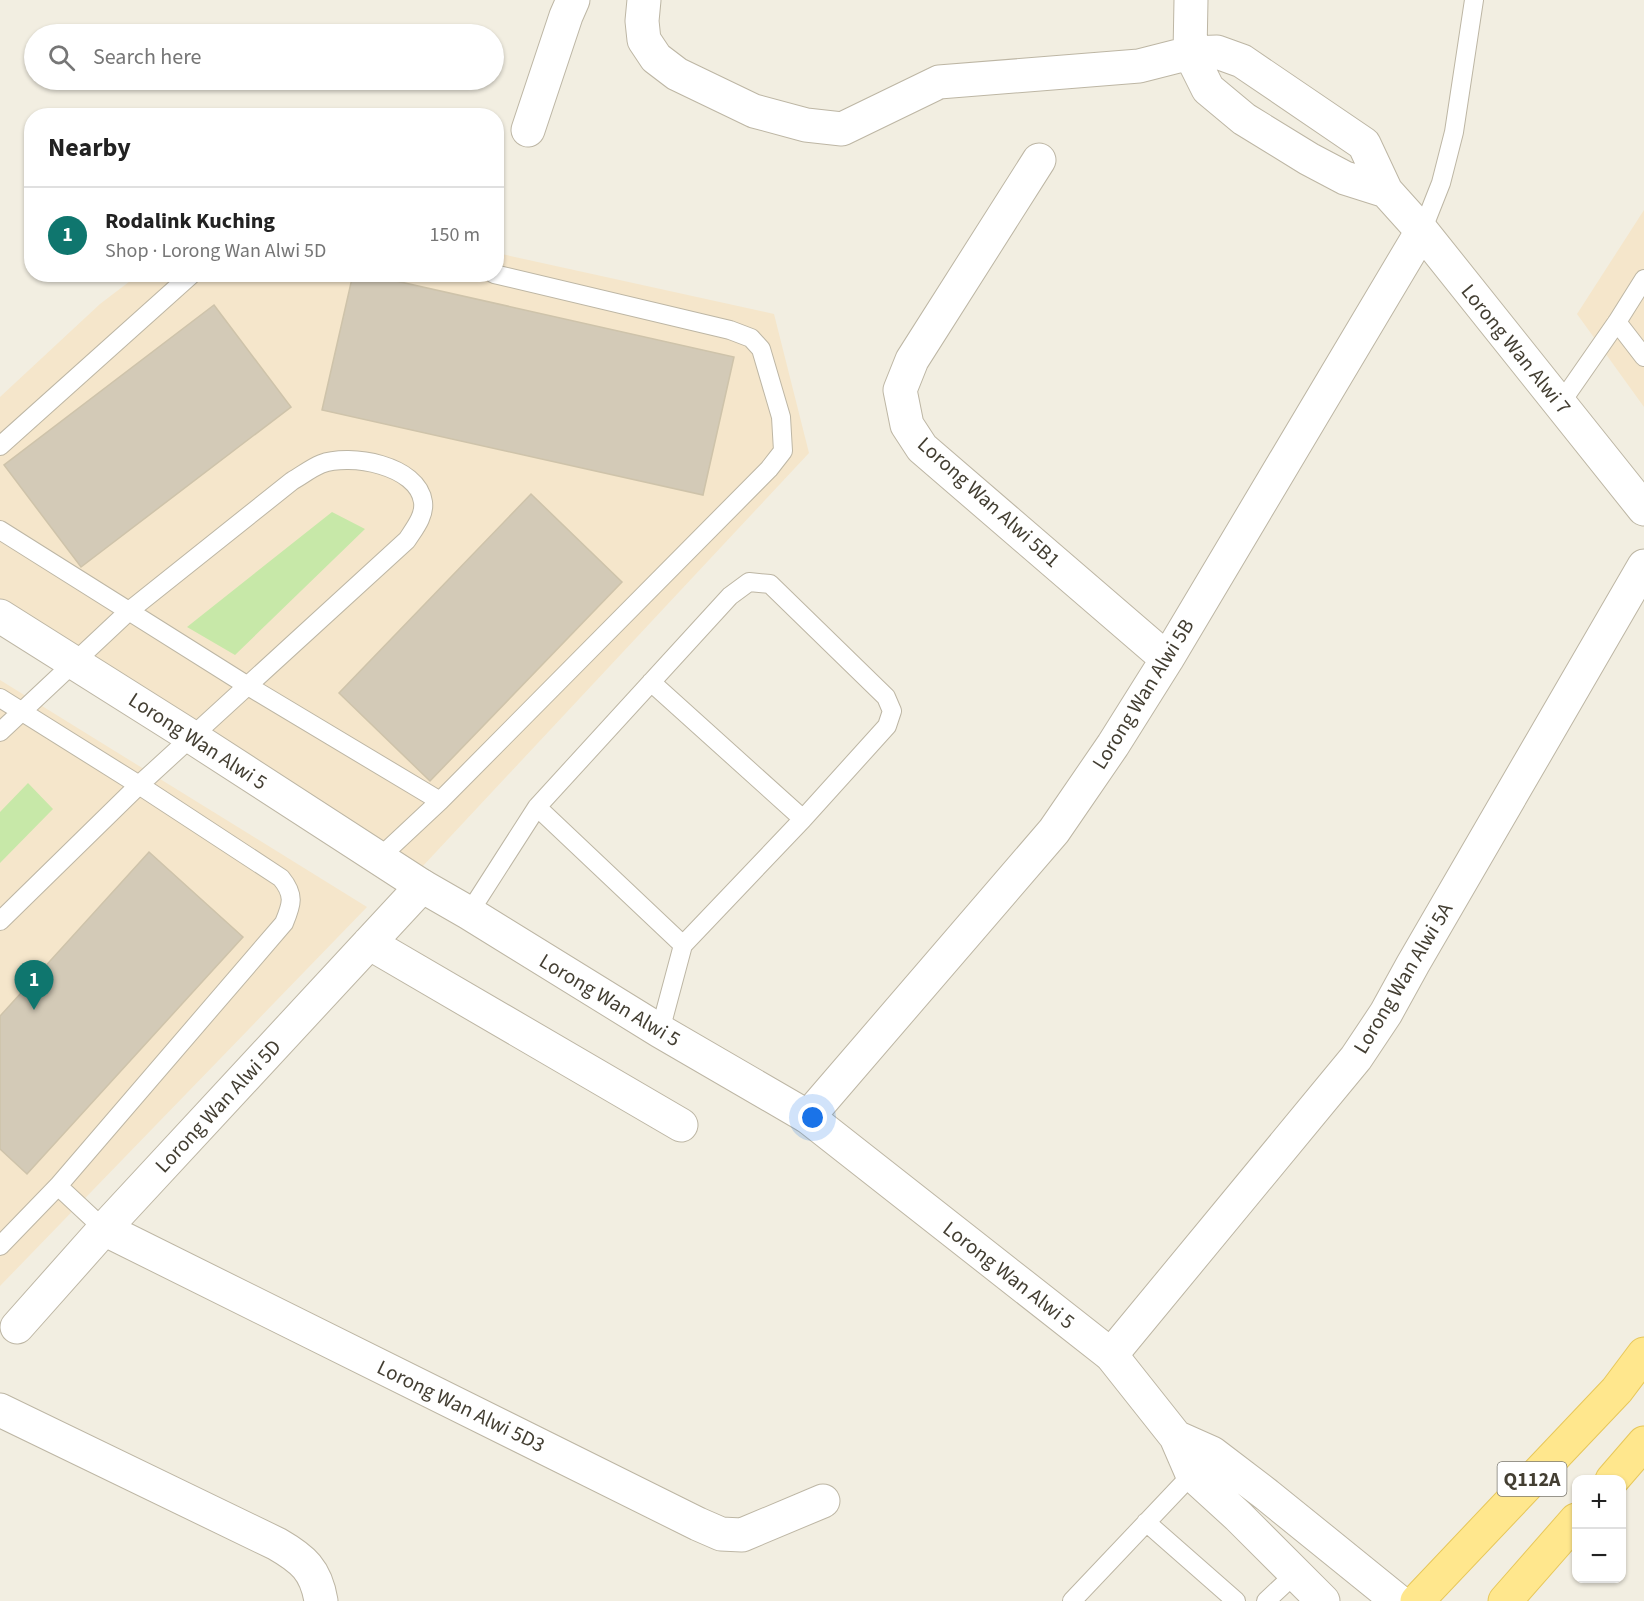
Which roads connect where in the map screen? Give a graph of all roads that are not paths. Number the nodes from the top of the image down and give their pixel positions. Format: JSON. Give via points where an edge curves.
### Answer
{"nodes":[{"id":1,"x":573,"y":0,"type":"edge"},
{"id":2,"x":644,"y":0,"type":"edge"},
{"id":3,"x":1191,"y":0,"type":"edge"},
{"id":4,"x":1474,"y":0,"type":"edge"},
{"id":5,"x":1190,"y":53,"type":"junction"},
{"id":6,"x":528,"y":130,"type":"dead end"},
{"id":7,"x":1039,"y":160,"type":"dead end"},
{"id":8,"x":1386,"y":191,"type":"junction"},
{"id":9,"x":1422,"y":231,"type":"junction"},
{"id":10,"x":504,"y":276,"type":"edge"},
{"id":11,"x":1644,"y":279,"type":"edge"},
{"id":12,"x":183,"y":282,"type":"edge"},
{"id":13,"x":1617,"y":322,"type":"junction"},
{"id":14,"x":1644,"y":357,"type":"edge"},
{"id":15,"x":1560,"y":404,"type":"junction"},
{"id":16,"x":0,"y":446,"type":"edge"},
{"id":17,"x":1644,"y":509,"type":"edge"},
{"id":18,"x":0,"y":530,"type":"edge"},
{"id":19,"x":1644,"y":566,"type":"edge"},
{"id":20,"x":129,"y":611,"type":"junction"},
{"id":21,"x":0,"y":616,"type":"edge"},
{"id":22,"x":1167,"y":659,"type":"junction"},
{"id":23,"x":73,"y":662,"type":"junction"},
{"id":24,"x":651,"y":682,"type":"junction"},
{"id":25,"x":248,"y":686,"type":"junction"},
{"id":26,"x":0,"y":698,"type":"edge"},
{"id":27,"x":21,"y":711,"type":"junction"},
{"id":28,"x":0,"y":732,"type":"edge"},
{"id":29,"x":192,"y":737,"type":"junction"},
{"id":30,"x":139,"y":785,"type":"junction"},
{"id":31,"x":440,"y":801,"type":"junction"},
{"id":32,"x":537,"y":807,"type":"junction"},
{"id":33,"x":803,"y":819,"type":"junction"},
{"id":34,"x":380,"y":858,"type":"junction"},
{"id":35,"x":422,"y":886,"type":"junction"},
{"id":36,"x":468,"y":913,"type":"junction"},
{"id":37,"x":0,"y":921,"type":"edge"},
{"id":38,"x":369,"y":943,"type":"junction"},
{"id":39,"x":683,"y":945,"type":"junction"},
{"id":40,"x":660,"y":1031,"type":"junction"},
{"id":41,"x":808,"y":1117,"type":"junction"},
{"id":42,"x":681,"y":1125,"type":"dead end"},
{"id":43,"x":58,"y":1186,"type":"junction"},
{"id":44,"x":104,"y":1229,"type":"junction"},
{"id":45,"x":0,"y":1246,"type":"edge"},
{"id":46,"x":17,"y":1327,"type":"dead end"},
{"id":47,"x":1111,"y":1354,"type":"junction"},
{"id":48,"x":1644,"y":1354,"type":"edge"},
{"id":49,"x":0,"y":1410,"type":"edge"},
{"id":50,"x":1644,"y":1443,"type":"edge"},
{"id":51,"x":1202,"y":1464,"type":"junction"},
{"id":52,"x":1616,"y":1475,"type":"edge"},
{"id":53,"x":824,"y":1501,"type":"dead end"},
{"id":54,"x":1146,"y":1522,"type":"junction"},
{"id":55,"x":1572,"y":1525,"type":"edge"},
{"id":56,"x":1295,"y":1574,"type":"junction"},
{"id":57,"x":321,"y":1601,"type":"edge"},
{"id":58,"x":1072,"y":1601,"type":"edge"},
{"id":59,"x":1236,"y":1601,"type":"edge"},
{"id":60,"x":1266,"y":1601,"type":"edge"},
{"id":61,"x":1323,"y":1601,"type":"edge"},
{"id":62,"x":1398,"y":1601,"type":"edge"},
{"id":63,"x":1417,"y":1601,"type":"edge"},
{"id":64,"x":1505,"y":1601,"type":"edge"}],
"edges":[{"from":1,"to":6,"type":"street"},
{"from":2,"to":5,"type":"street","via":[[644,40],[656,58],[677,74],[754,111],[806,125],[842,129],[939,82],[1139,66]]},
{"from":3,"to":5,"type":"street"},
{"from":4,"to":9,"type":"lane","via":[[1454,132],[1441,183]]},
{"from":5,"to":8,"type":"street","via":[[1208,88],[1244,119],[1345,178]]},
{"from":5,"to":8,"type":"street","via":[[1217,52],[1242,61],[1364,144]]},
{"from":7,"to":22,"type":"street","name":"Lorong Wan Alwi 5B1","via":[[912,360],[900,390],[907,425],[922,448]]},
{"from":8,"to":9,"type":"street","name":"Lorong Wan Alwi 7"},
{"from":9,"to":15,"type":"street","name":"Lorong Wan Alwi 7"},
{"from":9,"to":22,"type":"street","name":"Lorong Wan Alwi 5B"},
{"from":10,"to":31,"type":"lane","via":[[751,338],[761,349],[781,417],[783,452]]},
{"from":11,"to":13,"type":"lane"},
{"from":12,"to":16,"type":"lane"},
{"from":13,"to":14,"type":"lane"},
{"from":13,"to":15,"type":"lane"},
{"from":15,"to":17,"type":"street","name":"Lorong Wan Alwi 7"},
{"from":18,"to":20,"type":"lane"},
{"from":19,"to":47,"type":"street","name":"Lorong Wan Alwi 5A","via":[[1386,1013],[1356,1058]]},
{"from":20,"to":23,"type":"lane"},
{"from":20,"to":25,"type":"lane"},
{"from":20,"to":25,"type":"lane","via":[[292,481],[321,464],[352,460],[380,464],[406,477],[420,489],[423,504],[407,540]]},
{"from":21,"to":23,"type":"street","name":"Lorong Wan Alwi 5"},
{"from":22,"to":41,"type":"street","name":"Lorong Wan Alwi 5B","via":[[1054,831]]},
{"from":23,"to":27,"type":"lane"},
{"from":23,"to":29,"type":"street","name":"Lorong Wan Alwi 5"},
{"from":24,"to":32,"type":"lane"},
{"from":24,"to":33,"type":"lane"},
{"from":24,"to":33,"type":"lane","via":[[730,596],[749,582],[770,584],[886,697],[892,711],[887,726]]},
{"from":25,"to":29,"type":"lane"},
{"from":25,"to":31,"type":"lane"},
{"from":26,"to":27,"type":"lane"},
{"from":27,"to":28,"type":"lane"},
{"from":27,"to":30,"type":"lane"},
{"from":29,"to":30,"type":"lane"},
{"from":29,"to":34,"type":"street","name":"Lorong Wan Alwi 5"},
{"from":30,"to":37,"type":"lane"},
{"from":30,"to":43,"type":"lane","via":[[281,878],[292,899],[284,923]]},
{"from":31,"to":34,"type":"lane"},
{"from":32,"to":36,"type":"lane"},
{"from":32,"to":39,"type":"lane"},
{"from":33,"to":39,"type":"lane"},
{"from":34,"to":35,"type":"street","name":"Lorong Wan Alwi 5"},
{"from":35,"to":36,"type":"street","name":"Lorong Wan Alwi 5"},
{"from":35,"to":38,"type":"street","name":"Lorong Wan Alwi 5D"},
{"from":36,"to":40,"type":"street","name":"Lorong Wan Alwi 5"},
{"from":38,"to":42,"type":"street"},
{"from":38,"to":44,"type":"street","name":"Lorong Wan Alwi 5D"},
{"from":39,"to":40,"type":"lane"},
{"from":40,"to":41,"type":"street","name":"Lorong Wan Alwi 5"},
{"from":41,"to":47,"type":"street","name":"Lorong Wan Alwi 5"},
{"from":43,"to":44,"type":"lane"},
{"from":43,"to":45,"type":"lane"},
{"from":44,"to":46,"type":"street","name":"Lorong Wan Alwi 5D"},
{"from":44,"to":53,"type":"street","name":"Lorong Wan Alwi 5D3","via":[[721,1534],[742,1535]]},
{"from":47,"to":51,"type":"street","name":"Lorong Wan Alwi 5"},
{"from":48,"to":63,"type":"main road","number":"Q112A","via":[[1617,1390]]},
{"from":49,"to":57,"type":"street","via":[[277,1544],[308,1566]]},
{"from":50,"to":52,"type":"main road"},
{"from":51,"to":54,"type":"lane"},
{"from":51,"to":56,"type":"street","name":"Lorong Wan Alwi 5","via":[[1238,1516]]},
{"from":51,"to":62,"type":"street","via":[[1268,1495]]},
{"from":54,"to":58,"type":"lane"},
{"from":54,"to":59,"type":"lane"},
{"from":55,"to":64,"type":"main road"},
{"from":56,"to":60,"type":"lane"},
{"from":56,"to":61,"type":"street","name":"Lorong Wan Alwi 5"}]}
